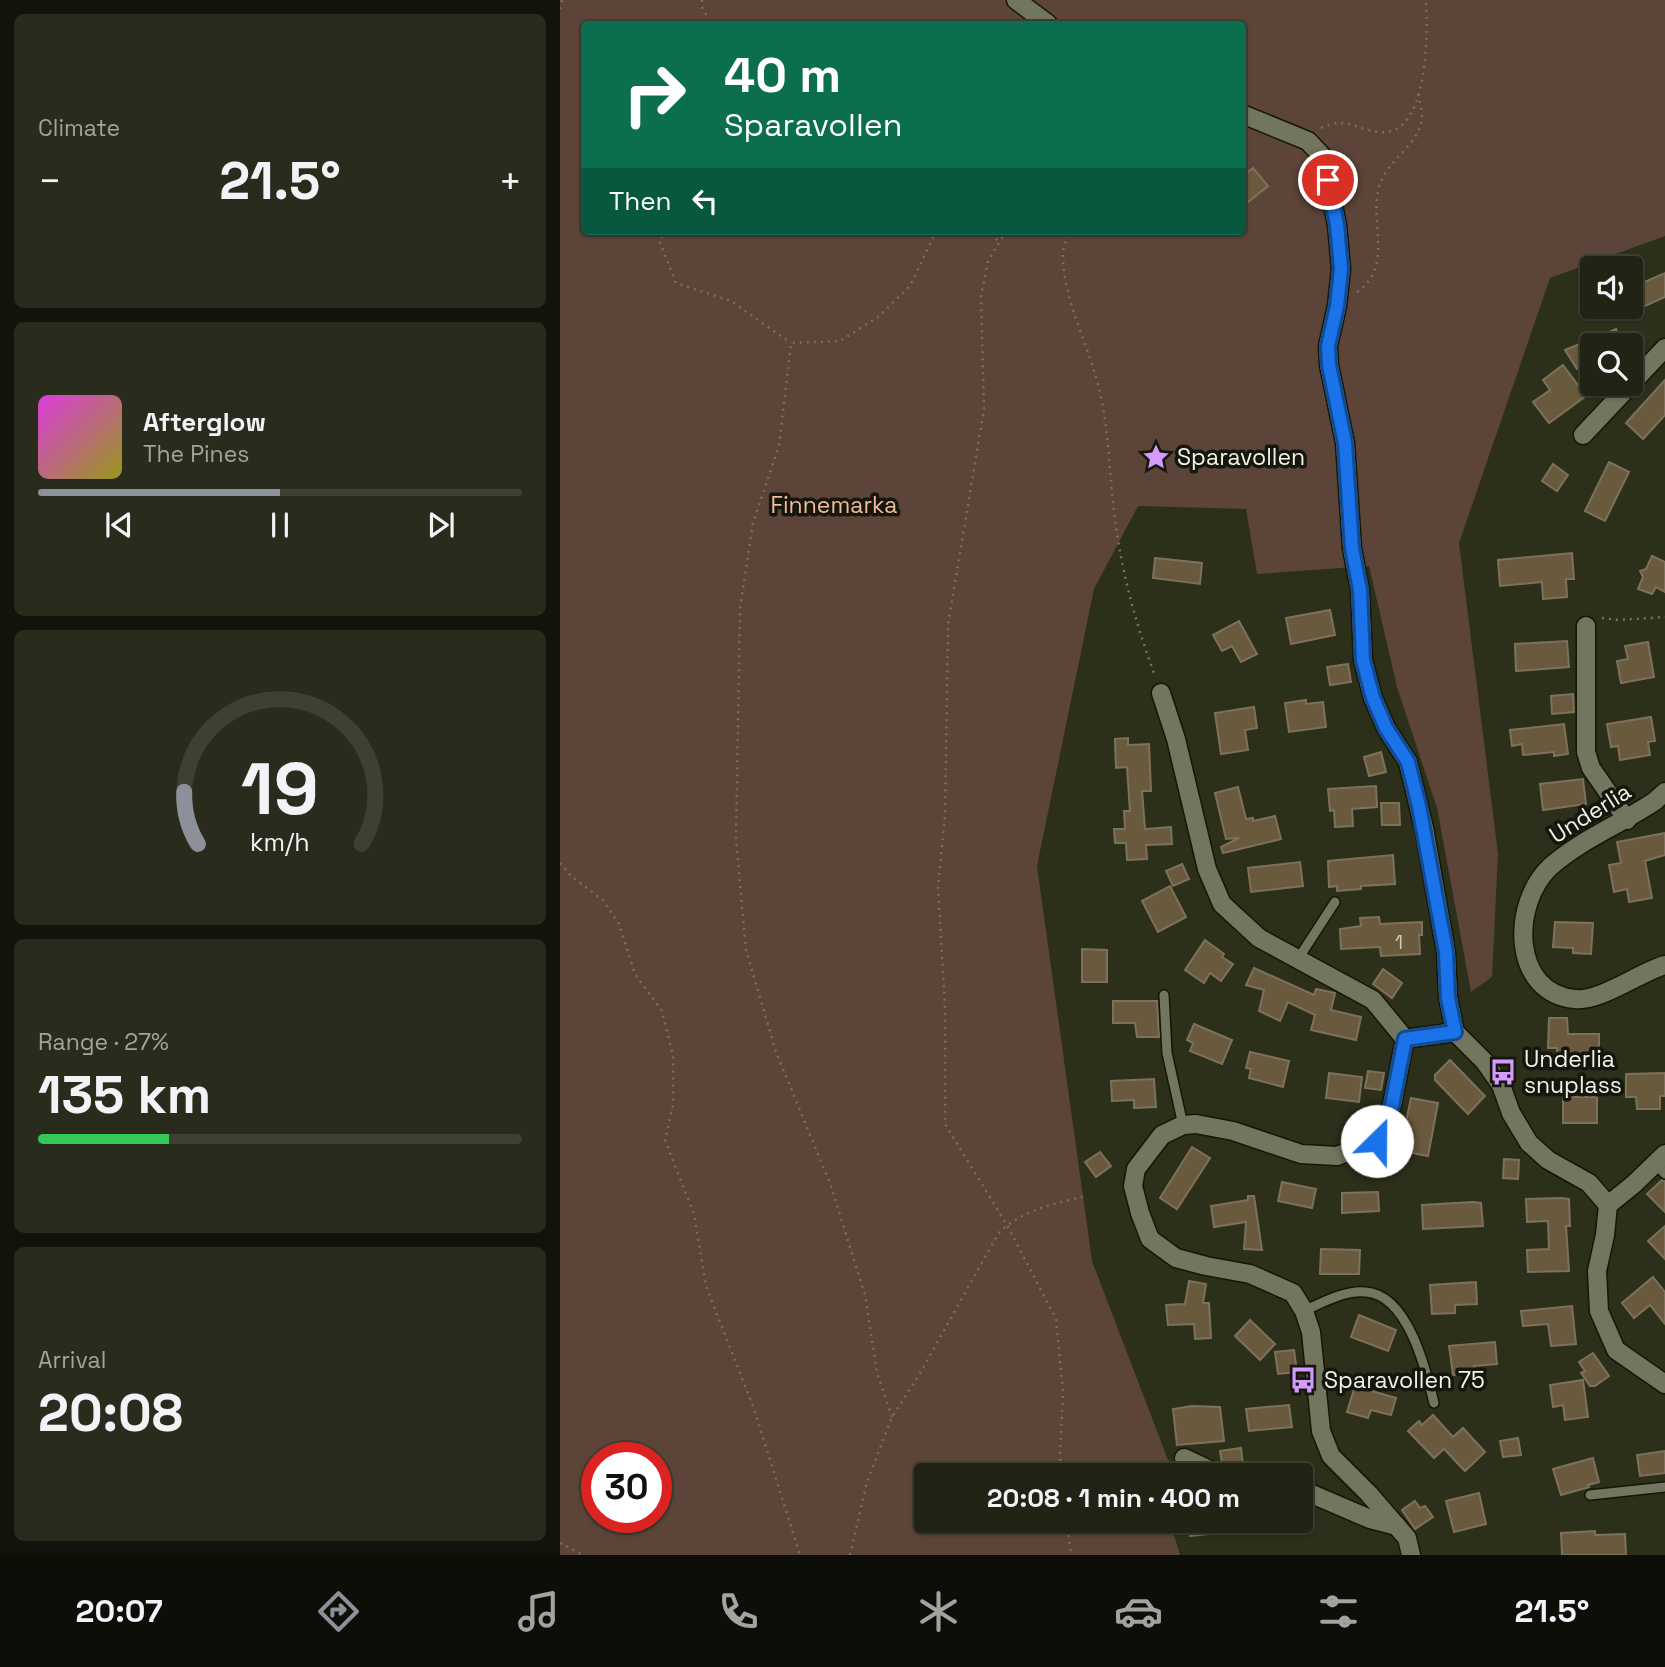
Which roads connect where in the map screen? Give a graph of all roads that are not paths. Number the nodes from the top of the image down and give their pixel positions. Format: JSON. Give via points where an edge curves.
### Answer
{"nodes":[{"id":1,"x":1016,"y":0,"type":"edge"},
{"id":2,"x":1044,"y":21,"type":"edge"},
{"id":3,"x":1246,"y":116,"type":"edge"},
{"id":4,"x":1665,"y":348,"type":"edge"},
{"id":5,"x":1583,"y":435,"type":"dead end"},
{"id":6,"x":1586,"y":626,"type":"road end"},
{"id":7,"x":1161,"y":692,"type":"road end"},
{"id":8,"x":1665,"y":792,"type":"edge"},
{"id":9,"x":1627,"y":820,"type":"junction"},
{"id":10,"x":1335,"y":902,"type":"dead end"},
{"id":11,"x":1298,"y":959,"type":"junction"},
{"id":12,"x":1665,"y":965,"type":"edge"},
{"id":13,"x":1164,"y":995,"type":"dead end"},
{"id":14,"x":1455,"y":1032,"type":"junction"},
{"id":15,"x":1405,"y":1039,"type":"junction"},
{"id":16,"x":1183,"y":1125,"type":"junction"},
{"id":17,"x":1662,"y":1163,"type":"edge"},
{"id":18,"x":1608,"y":1205,"type":"junction"},
{"id":19,"x":1304,"y":1311,"type":"junction"},
{"id":20,"x":1665,"y":1384,"type":"edge"},
{"id":21,"x":1434,"y":1402,"type":"dead end"},
{"id":22,"x":1184,"y":1458,"type":"dead end"},
{"id":23,"x":1195,"y":1463,"type":"edge"},
{"id":24,"x":1665,"y":1487,"type":"edge"},
{"id":25,"x":1313,"y":1495,"type":"edge"},
{"id":26,"x":1590,"y":1495,"type":"dead end"},
{"id":27,"x":1397,"y":1526,"type":"junction"},
{"id":28,"x":1410,"y":1555,"type":"edge"}],
"edges":[{"from":1,"to":2,"type":"street"},
{"from":3,"to":14,"type":"street","via":[[1308,141],[1323,157],[1341,269],[1329,365],[1345,443],[1363,660],[1386,728],[1408,762],[1446,952]]},
{"from":4,"to":5,"type":"street"},
{"from":6,"to":9,"type":"street","via":[[1586,752],[1591,768]]},
{"from":7,"to":11,"type":"street","via":[[1177,739],[1207,869],[1222,904],[1259,938]]},
{"from":8,"to":9,"type":"street","name":"Underlia"},
{"from":9,"to":12,"type":"street","name":"Underlia","via":[[1549,869],[1529,897],[1522,921],[1524,947],[1532,972],[1552,993],[1577,1000]]},
{"from":10,"to":11,"type":"lane"},
{"from":11,"to":15,"type":"street","via":[[1373,1000]]},
{"from":13,"to":16,"type":"lane","via":[[1169,1061]]},
{"from":14,"to":15,"type":"street"},
{"from":14,"to":18,"type":"street","via":[[1501,1085],[1511,1114],[1529,1143],[1588,1183]]},
{"from":15,"to":16,"type":"street","via":[[1392,1105],[1377,1141],[1337,1156],[1301,1154],[1233,1131]]},
{"from":16,"to":19,"type":"street","via":[[1162,1135],[1136,1169],[1133,1186],[1150,1239],[1176,1258],[1272,1282],[1293,1293]]},
{"from":17,"to":18,"type":"street"},
{"from":18,"to":20,"type":"street","via":[[1597,1271],[1599,1311],[1616,1350]]},
{"from":19,"to":21,"type":"lane","via":[[1357,1292],[1380,1297],[1401,1314],[1409,1328]]},
{"from":19,"to":27,"type":"street","via":[[1311,1332],[1321,1431],[1331,1456]]},
{"from":22,"to":23,"type":"street"},
{"from":24,"to":26,"type":"lane"},
{"from":25,"to":27,"type":"street","via":[[1370,1520]]},
{"from":27,"to":28,"type":"street","via":[[1407,1538]]}]}
